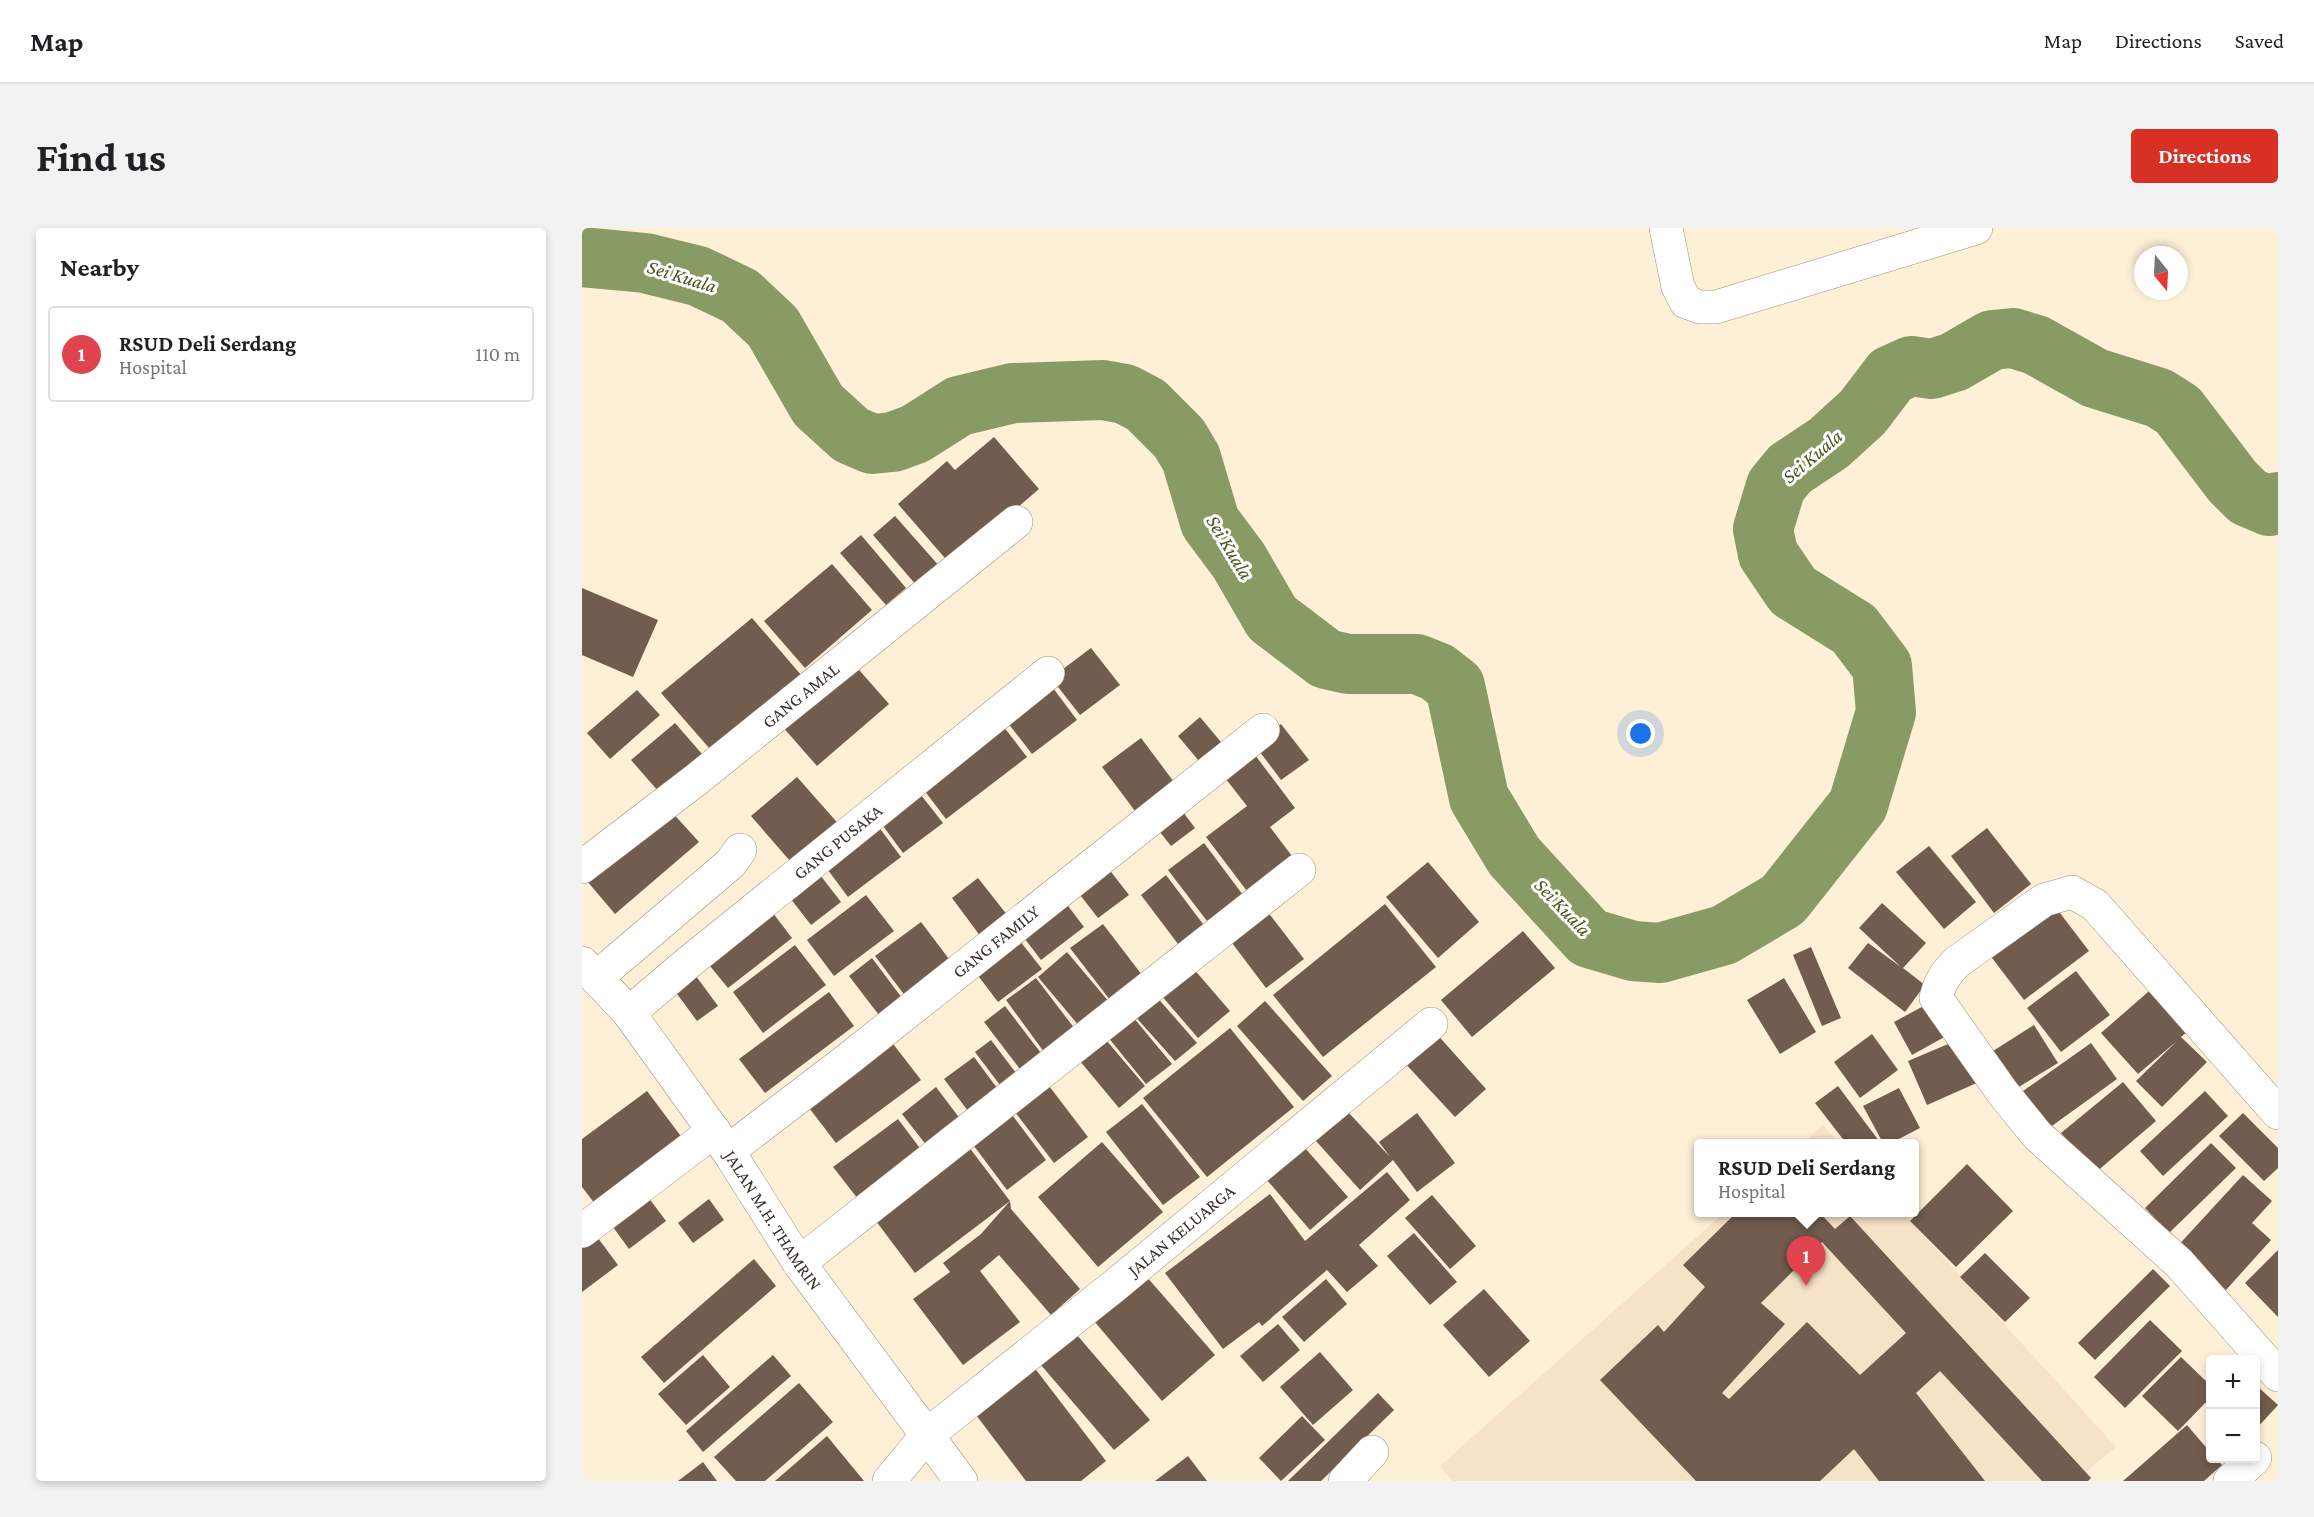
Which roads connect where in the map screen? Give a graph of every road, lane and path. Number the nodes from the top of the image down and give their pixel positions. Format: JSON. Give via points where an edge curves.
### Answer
{"nodes":[{"id":1,"x":1666,"y":228,"type":"edge"},
{"id":2,"x":1976,"y":228,"type":"edge"},
{"id":3,"x":1016,"y":522,"type":"dead end"},
{"id":4,"x":1048,"y":673,"type":"dead end"},
{"id":5,"x":1263,"y":730,"type":"dead end"},
{"id":6,"x":740,"y":850,"type":"dead end"},
{"id":7,"x":582,"y":867,"type":"edge"},
{"id":8,"x":1299,"y":870,"type":"dead end"},
{"id":9,"x":589,"y":970,"type":"edge"},
{"id":10,"x":629,"y":1013,"type":"junction"},
{"id":11,"x":1431,"y":1024,"type":"dead end"},
{"id":12,"x":2278,"y":1113,"type":"edge"},
{"id":13,"x":721,"y":1141,"type":"junction"},
{"id":14,"x":582,"y":1231,"type":"edge"},
{"id":15,"x":799,"y":1263,"type":"junction"},
{"id":16,"x":2278,"y":1375,"type":"edge"},
{"id":17,"x":927,"y":1435,"type":"junction"},
{"id":18,"x":1372,"y":1452,"type":"dead end"},
{"id":19,"x":2250,"y":1463,"type":"edge"},
{"id":20,"x":889,"y":1481,"type":"edge"},
{"id":21,"x":961,"y":1481,"type":"edge"},
{"id":22,"x":1345,"y":1481,"type":"edge"},
{"id":23,"x":2230,"y":1481,"type":"edge"}],
"edges":[{"from":1,"to":2,"type":"street","via":[[1678,287],[1686,302],[1701,307],[1716,307]]},
{"from":3,"to":7,"type":"street","name":"GANG AMAL","via":[[698,779]]},
{"from":4,"to":10,"type":"street","name":"GANG PUSAKA"},
{"from":5,"to":13,"type":"street","name":"GANG FAMILY","via":[[847,1060]]},
{"from":6,"to":9,"type":"street","via":[[731,863]]},
{"from":8,"to":15,"type":"street"},
{"from":9,"to":10,"type":"street","name":"JALAN M.H. THAMRIN"},
{"from":10,"to":13,"type":"street","name":"JALAN M.H. THAMRIN"},
{"from":11,"to":17,"type":"street","name":"JALAN KELUARGA"},
{"from":12,"to":16,"type":"street","via":[[2095,905],[2072,892],[2044,900],[1957,962],[1939,985],[1936,998],[2037,1135],[2179,1263]]},
{"from":13,"to":14,"type":"street","name":"GANG FAMILY"},
{"from":13,"to":15,"type":"street","name":"JALAN M.H. THAMRIN"},
{"from":15,"to":17,"type":"street","name":"JALAN M.H. THAMRIN"},
{"from":17,"to":20,"type":"street","name":"JALAN KELUARGA"},
{"from":17,"to":21,"type":"street","name":"JALAN M.H. THAMRIN"},
{"from":18,"to":22,"type":"street"},
{"from":19,"to":23,"type":"street"}]}
